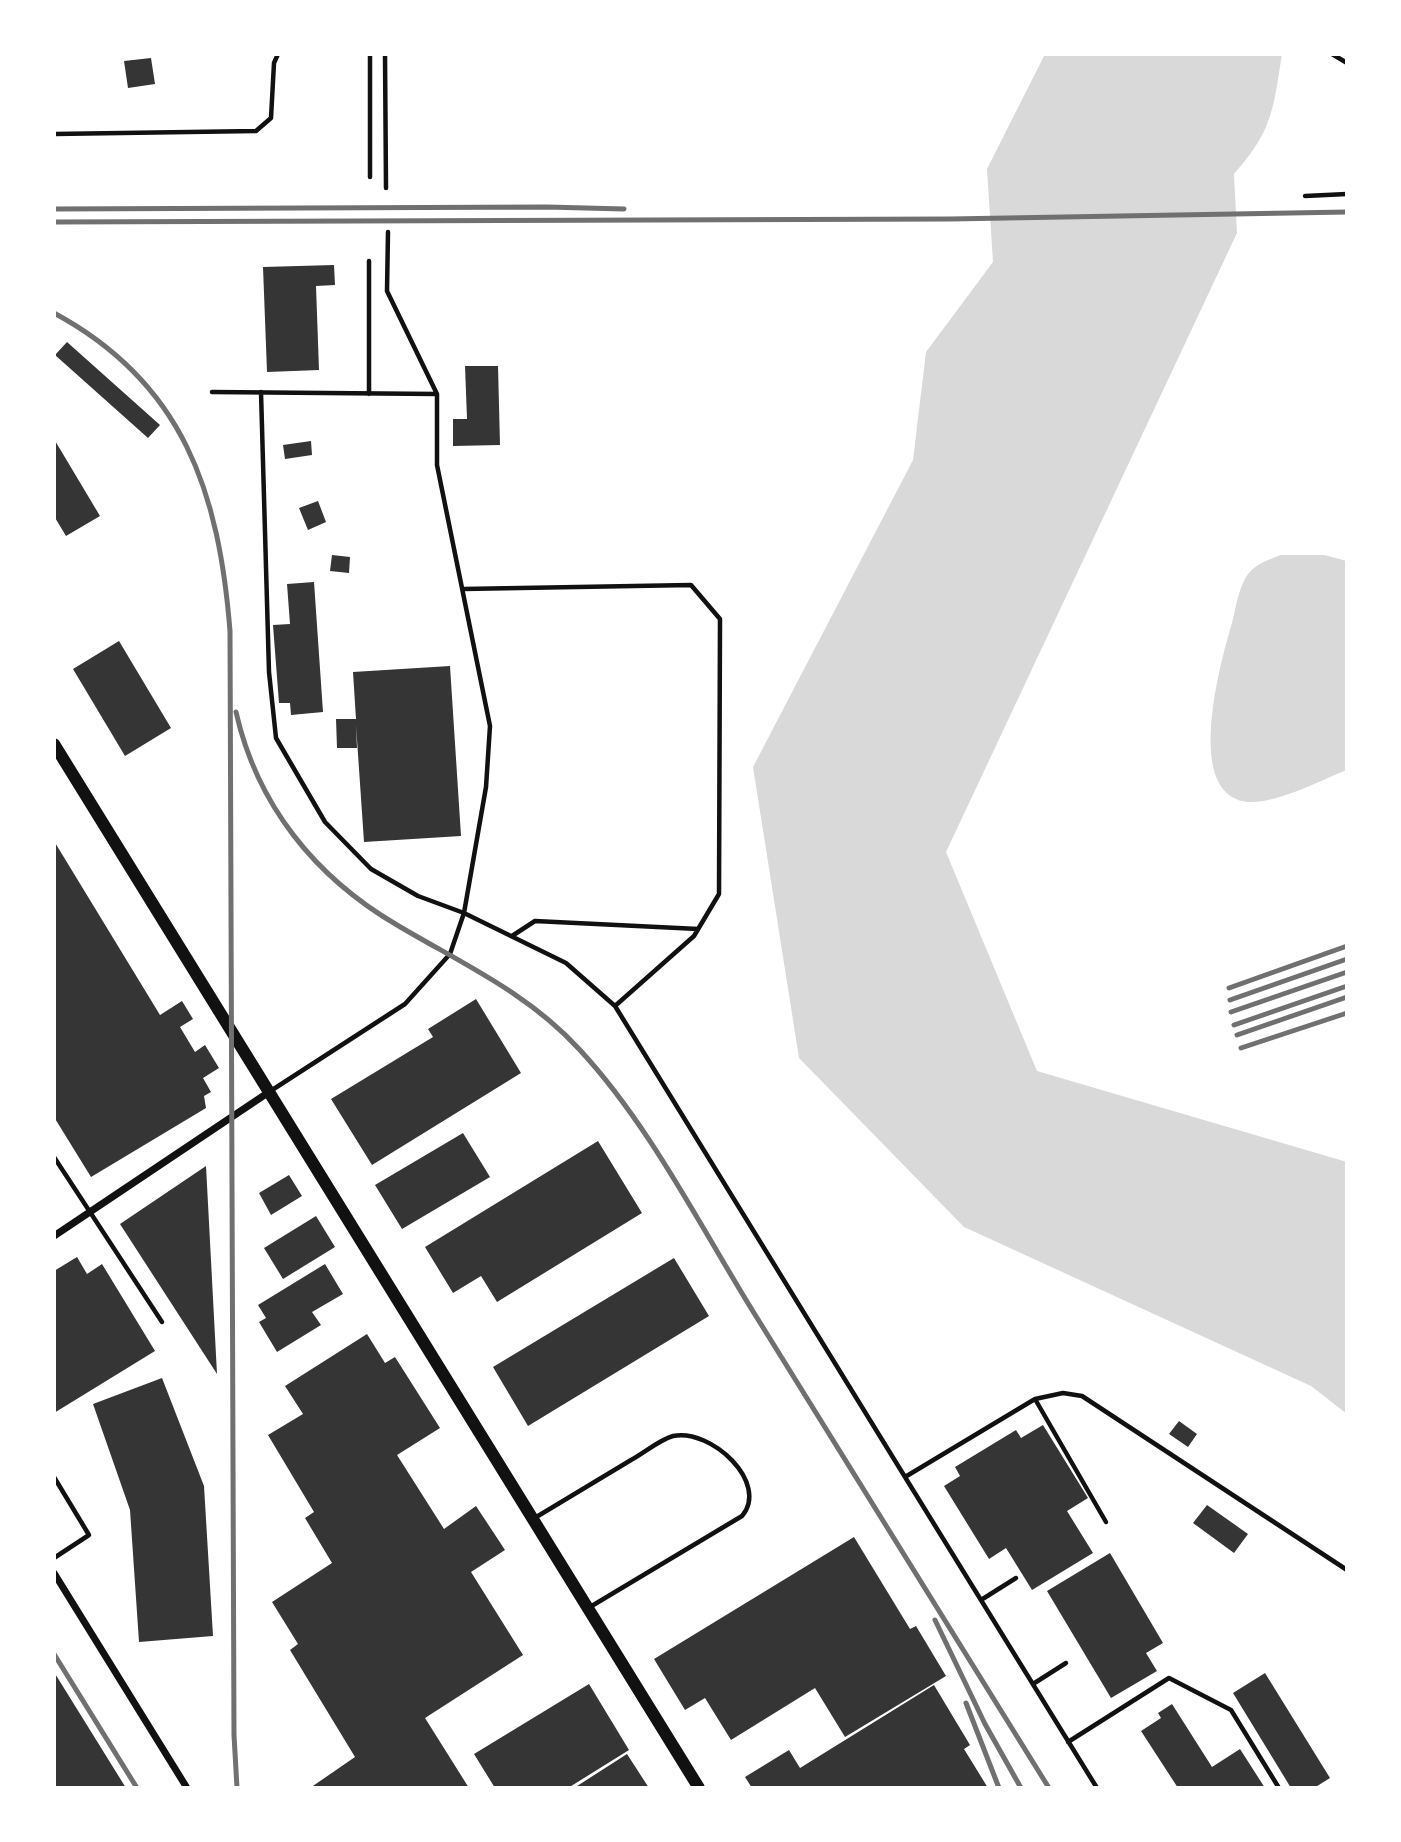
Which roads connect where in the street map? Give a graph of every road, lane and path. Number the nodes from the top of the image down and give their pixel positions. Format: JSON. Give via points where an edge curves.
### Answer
{"nodes":[{"id":1,"x":278,"y":54,"type":"edge"},
{"id":2,"x":370,"y":54,"type":"edge"},
{"id":3,"x":385,"y":54,"type":"edge"},
{"id":4,"x":1332,"y":54,"type":"edge"},
{"id":5,"x":1347,"y":63,"type":"edge"},
{"id":6,"x":54,"y":134,"type":"edge"},
{"id":7,"x":370,"y":177,"type":"dead end"},
{"id":8,"x":386,"y":188,"type":"dead end"},
{"id":9,"x":1347,"y":194,"type":"edge"},
{"id":10,"x":1306,"y":196,"type":"dead end"},
{"id":11,"x":388,"y":232,"type":"dead end"},
{"id":12,"x":369,"y":261,"type":"dead end"},
{"id":13,"x":212,"y":392,"type":"dead end"},
{"id":14,"x":261,"y":392,"type":"junction"},
{"id":15,"x":369,"y":394,"type":"junction"},
{"id":16,"x":437,"y":394,"type":"junction"},
{"id":17,"x":463,"y":589,"type":"junction"},
{"id":18,"x":54,"y":744,"type":"edge"},
{"id":19,"x":464,"y":913,"type":"junction"},
{"id":20,"x":698,"y":929,"type":"junction"},
{"id":21,"x":512,"y":936,"type":"junction"},
{"id":22,"x":615,"y":1006,"type":"junction"},
{"id":23,"x":269,"y":1092,"type":"junction"},
{"id":24,"x":54,"y":1157,"type":"edge"},
{"id":25,"x":90,"y":1212,"type":"junction"},
{"id":26,"x":54,"y":1236,"type":"edge"},
{"id":27,"x":162,"y":1322,"type":"dead end"},
{"id":28,"x":1035,"y":1399,"type":"junction"},
{"id":29,"x":54,"y":1477,"type":"edge"},
{"id":30,"x":905,"y":1477,"type":"junction"},
{"id":31,"x":532,"y":1519,"type":"junction"},
{"id":32,"x":1106,"y":1522,"type":"dead end"},
{"id":33,"x":54,"y":1558,"type":"edge"},
{"id":34,"x":1347,"y":1570,"type":"edge"},
{"id":35,"x":54,"y":1573,"type":"edge"},
{"id":36,"x":1016,"y":1578,"type":"dead end"},
{"id":37,"x":981,"y":1600,"type":"junction"},
{"id":38,"x":587,"y":1608,"type":"junction"},
{"id":39,"x":1066,"y":1663,"type":"dead end"},
{"id":40,"x":1032,"y":1684,"type":"junction"},
{"id":41,"x":1068,"y":1742,"type":"junction"},
{"id":42,"x":187,"y":1788,"type":"edge"},
{"id":43,"x":699,"y":1788,"type":"edge"},
{"id":44,"x":1097,"y":1788,"type":"edge"},
{"id":45,"x":1279,"y":1788,"type":"edge"}],
"edges":[{"from":1,"to":6,"type":"lane","via":[[271,118],[256,131]]},
{"from":2,"to":7,"type":"lane"},
{"from":3,"to":8,"type":"lane"},
{"from":4,"to":5,"type":"lane"},
{"from":9,"to":10,"type":"lane"},
{"from":11,"to":16,"type":"lane","via":[[387,291]]},
{"from":12,"to":15,"type":"lane"},
{"from":13,"to":14,"type":"lane"},
{"from":14,"to":15,"type":"lane"},
{"from":14,"to":19,"type":"lane","via":[[268,645],[276,738],[325,822],[371,869],[418,896]]},
{"from":15,"to":16,"type":"lane"},
{"from":16,"to":17,"type":"lane","via":[[437,465]]},
{"from":17,"to":19,"type":"lane","via":[[491,726],[486,787]]},
{"from":17,"to":20,"type":"lane","via":[[691,585],[720,619],[719,894]]},
{"from":18,"to":23,"type":"street"},
{"from":19,"to":21,"type":"lane"},
{"from":19,"to":23,"type":"lane","via":[[450,954],[404,1004]]},
{"from":20,"to":21,"type":"lane","via":[[535,922]]},
{"from":20,"to":22,"type":"lane"},
{"from":21,"to":22,"type":"lane","via":[[566,963]]},
{"from":22,"to":30,"type":"lane"},
{"from":23,"to":25,"type":"street"},
{"from":23,"to":31,"type":"street"},
{"from":24,"to":25,"type":"lane"},
{"from":25,"to":26,"type":"street"},
{"from":25,"to":27,"type":"lane"},
{"from":28,"to":30,"type":"lane"},
{"from":28,"to":32,"type":"lane"},
{"from":28,"to":34,"type":"lane","via":[[1063,1392],[1082,1396]]},
{"from":29,"to":33,"type":"lane","via":[[89,1535]]},
{"from":30,"to":37,"type":"lane"},
{"from":31,"to":38,"type":"street"},
{"from":31,"to":38,"type":"lane","via":[[669,1437],[682,1435],[715,1444],[751,1491],[742,1516]]},
{"from":35,"to":42,"type":"street"},
{"from":36,"to":37,"type":"lane"},
{"from":37,"to":40,"type":"lane"},
{"from":38,"to":43,"type":"street"},
{"from":39,"to":40,"type":"lane"},
{"from":40,"to":41,"type":"lane"},
{"from":41,"to":44,"type":"lane"},
{"from":41,"to":45,"type":"lane","via":[[1169,1678],[1231,1710]]}]}
